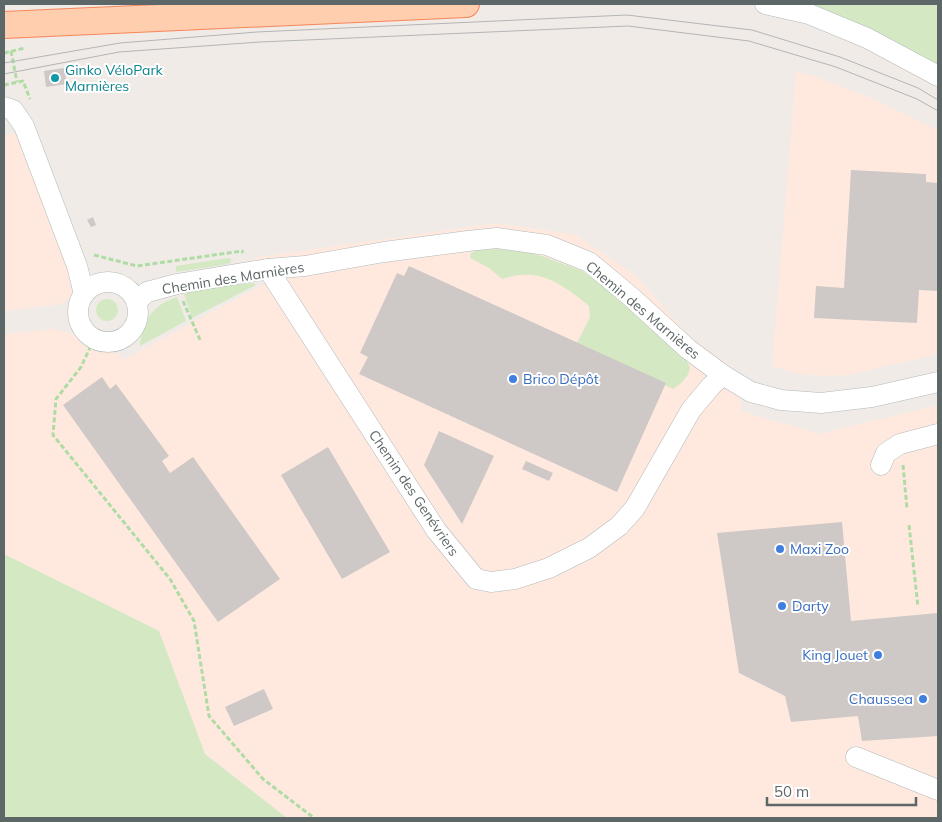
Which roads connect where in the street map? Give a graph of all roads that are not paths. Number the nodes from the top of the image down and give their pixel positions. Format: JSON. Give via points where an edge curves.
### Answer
{"nodes":[{"id":1,"x":466,"y":4,"type":"edge"},
{"id":2,"x":765,"y":4,"type":"edge"},
{"id":3,"x":4,"y":25,"type":"edge"},
{"id":4,"x":938,"y":76,"type":"edge"},
{"id":5,"x":4,"y":107,"type":"edge"},
{"id":6,"x":261,"y":270,"type":"junction"},
{"id":7,"x":84,"y":294,"type":"junction"},
{"id":8,"x":136,"y":302,"type":"junction"},
{"id":9,"x":723,"y":376,"type":"junction"},
{"id":10,"x":938,"y":382,"type":"edge"},
{"id":11,"x":938,"y":434,"type":"edge"},
{"id":12,"x":881,"y":465,"type":"dead end"},
{"id":13,"x":856,"y":757,"type":"dead end"},
{"id":14,"x":938,"y":790,"type":"edge"}],
"edges":[{"from":1,"to":3,"type":"main road"},
{"from":2,"to":4,"type":"street","via":[[809,14],[867,38]]},
{"from":5,"to":7,"type":"street","via":[[13,110],[24,126],[77,266]]},
{"from":6,"to":8,"type":"street","name":"Chemin des Marnières","via":[[177,284],[147,292]]},
{"from":6,"to":9,"type":"street","name":"Chemin des Marnières","via":[[497,238],[547,245],[588,262]]},
{"from":6,"to":9,"type":"street","name":"Chemin des Genévriers","via":[[436,530],[476,579],[491,582],[515,579],[549,568],[589,548],[619,526],[635,508],[690,410]]},
{"from":7,"to":8,"type":"street","via":[[98,284],[113,282],[127,289]]},
{"from":7,"to":8,"type":"street","via":[[78,310],[82,327],[87,334],[103,341],[120,339],[134,327],[138,310]]},
{"from":9,"to":10,"type":"street","name":"Chemin des Marnières","via":[[759,394],[781,400],[821,403],[872,397]]},
{"from":11,"to":12,"type":"street","via":[[900,444],[886,453]]},
{"from":13,"to":14,"type":"street"}]}
